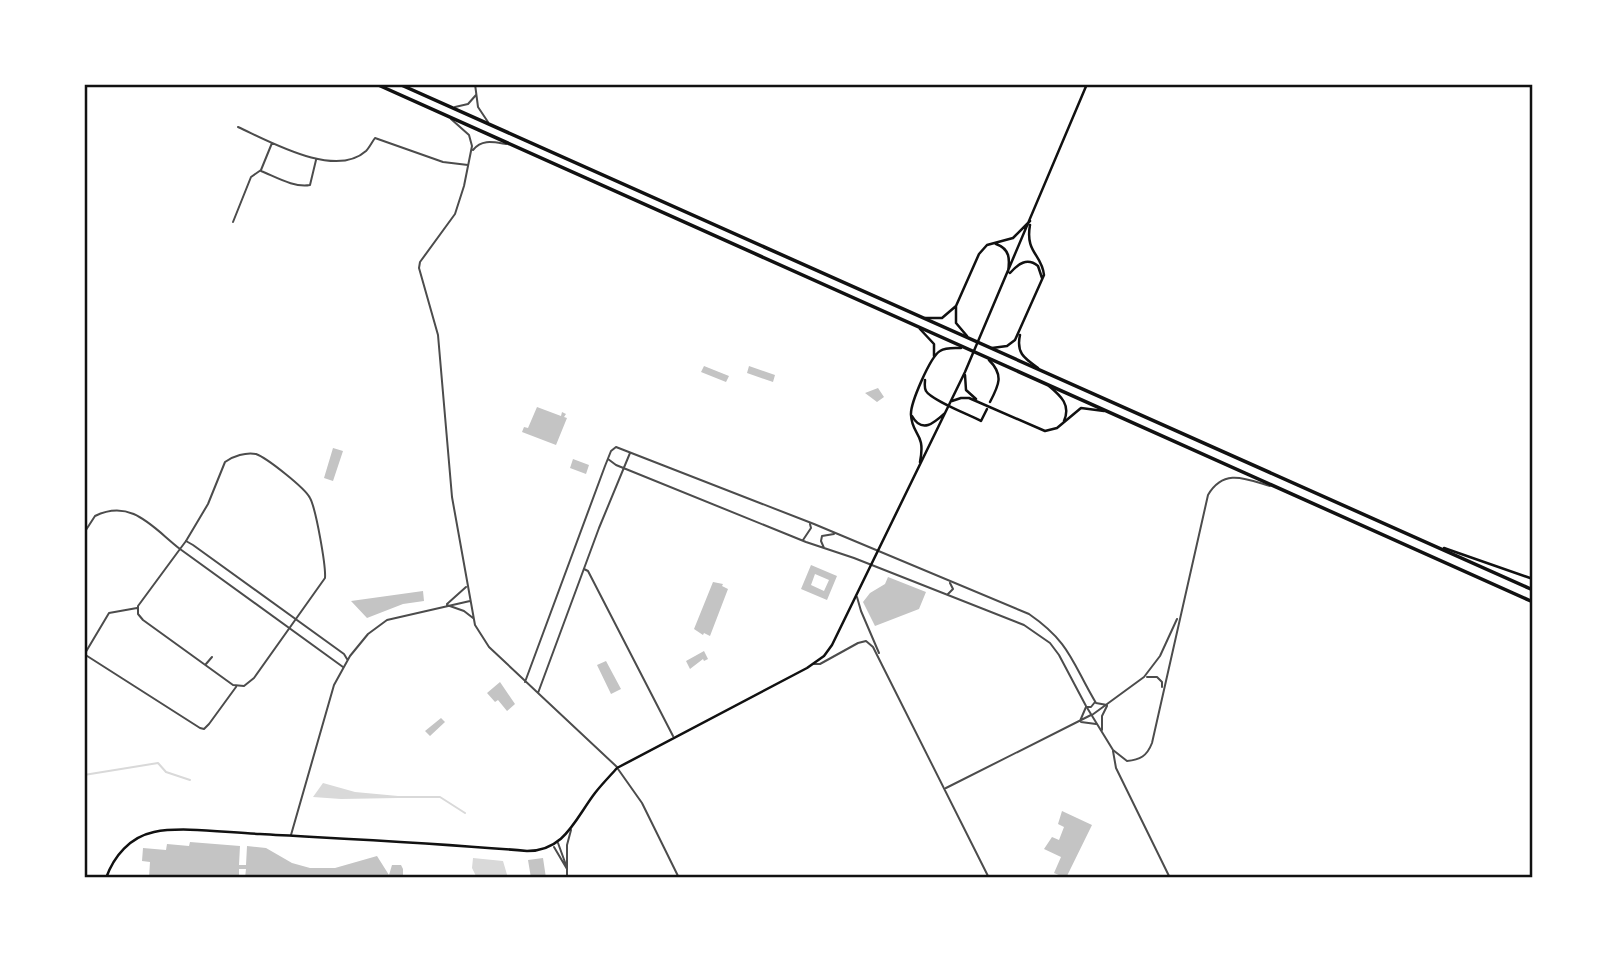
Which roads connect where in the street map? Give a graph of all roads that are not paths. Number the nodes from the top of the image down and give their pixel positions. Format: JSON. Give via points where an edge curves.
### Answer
{"nodes":[{"id":1,"x":376,"y":84,"type":"edge"},
{"id":2,"x":399,"y":84,"type":"edge"},
{"id":3,"x":475,"y":84,"type":"edge"},
{"id":4,"x":1087,"y":84,"type":"edge"},
{"id":5,"x":476,"y":94,"type":"junction"},
{"id":6,"x":450,"y":107,"type":"junction"},
{"id":7,"x":449,"y":117,"type":"junction"},
{"id":8,"x":238,"y":127,"type":"dead end"},
{"id":9,"x":495,"y":127,"type":"junction"},
{"id":10,"x":273,"y":142,"type":"junction"},
{"id":11,"x":509,"y":144,"type":"junction"},
{"id":12,"x":471,"y":154,"type":"junction"},
{"id":13,"x":316,"y":160,"type":"junction"},
{"id":14,"x":468,"y":165,"type":"junction"},
{"id":15,"x":261,"y":170,"type":"junction"},
{"id":16,"x":1031,"y":219,"type":"junction"},
{"id":17,"x":233,"y":222,"type":"dead end"},
{"id":18,"x":989,"y":244,"type":"junction"},
{"id":19,"x":1008,"y":275,"type":"junction"},
{"id":20,"x":1042,"y":281,"type":"junction"},
{"id":21,"x":956,"y":306,"type":"junction"},
{"id":22,"x":923,"y":318,"type":"junction"},
{"id":23,"x":918,"y":327,"type":"junction"},
{"id":24,"x":1020,"y":333,"type":"junction"},
{"id":25,"x":969,"y":338,"type":"junction"},
{"id":26,"x":988,"y":347,"type":"junction"},
{"id":27,"x":964,"y":348,"type":"junction"},
{"id":28,"x":934,"y":356,"type":"junction"},
{"id":29,"x":983,"y":356,"type":"junction"},
{"id":30,"x":1038,"y":368,"type":"junction"},
{"id":31,"x":965,"y":372,"type":"junction"},
{"id":32,"x":925,"y":376,"type":"junction"},
{"id":33,"x":1047,"y":385,"type":"junction"},
{"id":34,"x":952,"y":401,"type":"junction"},
{"id":35,"x":990,"y":402,"type":"dead end"},
{"id":36,"x":982,"y":403,"type":"junction"},
{"id":37,"x":948,"y":409,"type":"junction"},
{"id":38,"x":987,"y":409,"type":"dead end"},
{"id":39,"x":1105,"y":411,"type":"junction"},
{"id":40,"x":911,"y":413,"type":"junction"},
{"id":41,"x":1057,"y":428,"type":"junction"},
{"id":42,"x":631,"y":452,"type":"junction"},
{"id":43,"x":608,"y":459,"type":"junction"},
{"id":44,"x":624,"y":469,"type":"junction"},
{"id":45,"x":919,"y":469,"type":"junction"},
{"id":46,"x":1277,"y":488,"type":"junction"},
{"id":47,"x":810,"y":523,"type":"junction"},
{"id":48,"x":84,"y":533,"type":"edge"},
{"id":49,"x":835,"y":535,"type":"junction"},
{"id":50,"x":186,"y":541,"type":"junction"},
{"id":51,"x":803,"y":541,"type":"junction"},
{"id":52,"x":1430,"y":544,"type":"junction"},
{"id":53,"x":824,"y":548,"type":"junction"},
{"id":54,"x":180,"y":549,"type":"junction"},
{"id":55,"x":878,"y":552,"type":"junction"},
{"id":56,"x":872,"y":565,"type":"junction"},
{"id":57,"x":584,"y":569,"type":"junction"},
{"id":58,"x":1533,"y":579,"type":"edge"},
{"id":59,"x":950,"y":583,"type":"junction"},
{"id":60,"x":467,"y":584,"type":"junction"},
{"id":61,"x":1533,"y":590,"type":"edge"},
{"id":62,"x":857,"y":594,"type":"junction"},
{"id":63,"x":947,"y":594,"type":"junction"},
{"id":64,"x":470,"y":601,"type":"junction"},
{"id":65,"x":1533,"y":602,"type":"edge"},
{"id":66,"x":446,"y":605,"type":"junction"},
{"id":67,"x":138,"y":608,"type":"junction"},
{"id":68,"x":1180,"y":614,"type":"junction"},
{"id":69,"x":473,"y":618,"type":"junction"},
{"id":70,"x":295,"y":619,"type":"junction"},
{"id":71,"x":288,"y":627,"type":"junction"},
{"id":72,"x":84,"y":654,"type":"edge"},
{"id":73,"x":879,"y":654,"type":"junction"},
{"id":74,"x":212,"y":657,"type":"dead end"},
{"id":75,"x":347,"y":659,"type":"junction"},
{"id":76,"x":813,"y":664,"type":"junction"},
{"id":77,"x":206,"y":665,"type":"junction"},
{"id":78,"x":343,"y":667,"type":"junction"},
{"id":79,"x":1144,"y":677,"type":"junction"},
{"id":80,"x":525,"y":682,"type":"junction"},
{"id":81,"x":236,"y":686,"type":"junction"},
{"id":82,"x":1163,"y":688,"type":"junction"},
{"id":83,"x":538,"y":694,"type":"junction"},
{"id":84,"x":1095,"y":701,"type":"junction"},
{"id":85,"x":1107,"y":705,"type":"junction"},
{"id":86,"x":1086,"y":706,"type":"junction"},
{"id":87,"x":1091,"y":715,"type":"junction"},
{"id":88,"x":1080,"y":722,"type":"junction"},
{"id":89,"x":1098,"y":725,"type":"junction"},
{"id":90,"x":1102,"y":731,"type":"junction"},
{"id":91,"x":673,"y":737,"type":"junction"},
{"id":92,"x":1113,"y":750,"type":"junction"},
{"id":93,"x":617,"y":768,"type":"junction"},
{"id":94,"x":945,"y":788,"type":"junction"},
{"id":95,"x":571,"y":830,"type":"junction"},
{"id":96,"x":291,"y":836,"type":"junction"},
{"id":97,"x":558,"y":842,"type":"junction"},
{"id":98,"x":553,"y":846,"type":"junction"},
{"id":99,"x":567,"y":870,"type":"junction"},
{"id":100,"x":106,"y":878,"type":"edge"},
{"id":101,"x":567,"y":878,"type":"edge"},
{"id":102,"x":679,"y":878,"type":"edge"},
{"id":103,"x":989,"y":878,"type":"edge"},
{"id":104,"x":1170,"y":878,"type":"edge"}],
"edges":[{"from":1,"to":7,"type":"highway"},
{"from":2,"to":6,"type":"highway"},
{"from":3,"to":5,"type":"street"},
{"from":4,"to":16,"type":"main road"},
{"from":5,"to":6,"type":"street","via":[[468,104]]},
{"from":5,"to":9,"type":"street","via":[[479,111]]},
{"from":6,"to":9,"type":"highway"},
{"from":7,"to":11,"type":"highway"},
{"from":7,"to":12,"type":"street","via":[[471,138]]},
{"from":8,"to":10,"type":"street"},
{"from":9,"to":22,"type":"highway"},
{"from":10,"to":13,"type":"street"},
{"from":10,"to":15,"type":"street"},
{"from":11,"to":12,"type":"street","via":[[484,142]]},
{"from":11,"to":23,"type":"highway"},
{"from":12,"to":14,"type":"street"},
{"from":13,"to":14,"type":"street","via":[[352,159],[366,152],[375,138],[443,162]]},
{"from":13,"to":15,"type":"street","via":[[308,186]]},
{"from":14,"to":60,"type":"street","via":[[455,214],[419,268],[438,335],[451,487]]},
{"from":15,"to":17,"type":"street","via":[[251,177]]},
{"from":16,"to":18,"type":"main road","via":[[1013,238]]},
{"from":16,"to":19,"type":"main road"},
{"from":16,"to":20,"type":"main road","via":[[1029,242],[1043,267]]},
{"from":18,"to":19,"type":"main road","via":[[1006,249]]},
{"from":18,"to":21,"type":"main road","via":[[979,254]]},
{"from":19,"to":20,"type":"main road","via":[[1030,262],[1038,266]]},
{"from":19,"to":31,"type":"main road"},
{"from":20,"to":24,"type":"main road"},
{"from":21,"to":22,"type":"main road","via":[[942,318]]},
{"from":21,"to":25,"type":"main road","via":[[956,323]]},
{"from":22,"to":25,"type":"highway"},
{"from":23,"to":27,"type":"highway"},
{"from":23,"to":28,"type":"main road","via":[[934,345]]},
{"from":24,"to":26,"type":"main road","via":[[1007,346]]},
{"from":24,"to":30,"type":"main road","via":[[1020,354]]},
{"from":25,"to":26,"type":"highway"},
{"from":26,"to":30,"type":"highway"},
{"from":27,"to":28,"type":"main road","via":[[944,348]]},
{"from":27,"to":29,"type":"highway"},
{"from":28,"to":32,"type":"main road"},
{"from":29,"to":33,"type":"highway"},
{"from":29,"to":35,"type":"main road","via":[[1000,376]]},
{"from":30,"to":52,"type":"highway"},
{"from":31,"to":34,"type":"main road"},
{"from":31,"to":36,"type":"main road","via":[[966,390]]},
{"from":32,"to":38,"type":"main road","via":[[925,389],[932,396],[981,421]]},
{"from":32,"to":40,"type":"main road"},
{"from":33,"to":39,"type":"highway"},
{"from":33,"to":41,"type":"main road","via":[[1066,406],[1065,419]]},
{"from":34,"to":36,"type":"main road","via":[[965,397]]},
{"from":34,"to":37,"type":"main road"},
{"from":36,"to":41,"type":"main road","via":[[1038,429]]},
{"from":37,"to":40,"type":"main road","via":[[926,426],[918,424]]},
{"from":37,"to":45,"type":"main road"},
{"from":39,"to":41,"type":"main road","via":[[1081,408]]},
{"from":39,"to":46,"type":"highway"},
{"from":40,"to":45,"type":"main road","via":[[922,442]]},
{"from":42,"to":43,"type":"street","via":[[616,447]]},
{"from":42,"to":44,"type":"street"},
{"from":42,"to":47,"type":"street"},
{"from":43,"to":44,"type":"street"},
{"from":43,"to":80,"type":"street"},
{"from":44,"to":51,"type":"street"},
{"from":44,"to":57,"type":"street"},
{"from":45,"to":55,"type":"main road"},
{"from":46,"to":65,"type":"highway"},
{"from":46,"to":68,"type":"street","via":[[1238,477],[1215,485],[1207,499]]},
{"from":47,"to":49,"type":"street"},
{"from":47,"to":51,"type":"street"},
{"from":48,"to":54,"type":"street","via":[[95,516],[121,509]]},
{"from":49,"to":53,"type":"street","via":[[822,536]]},
{"from":49,"to":55,"type":"street"},
{"from":50,"to":54,"type":"street"},
{"from":50,"to":70,"type":"street"},
{"from":50,"to":70,"type":"street","via":[[225,462],[246,454],[264,459],[308,495],[314,509],[325,578]]},
{"from":51,"to":53,"type":"street"},
{"from":52,"to":58,"type":"main road"},
{"from":52,"to":61,"type":"highway"},
{"from":53,"to":56,"type":"street"},
{"from":54,"to":67,"type":"street"},
{"from":54,"to":71,"type":"street"},
{"from":55,"to":56,"type":"main road"},
{"from":55,"to":59,"type":"street"},
{"from":56,"to":62,"type":"main road"},
{"from":56,"to":63,"type":"street"},
{"from":57,"to":83,"type":"street"},
{"from":57,"to":91,"type":"street"},
{"from":59,"to":63,"type":"street","via":[[953,589]]},
{"from":59,"to":84,"type":"street","via":[[1012,606],[1044,625],[1071,655]]},
{"from":60,"to":64,"type":"street"},
{"from":60,"to":66,"type":"street"},
{"from":62,"to":73,"type":"street"},
{"from":62,"to":76,"type":"main road","via":[[832,645]]},
{"from":63,"to":86,"type":"street","via":[[1012,618],[1038,633],[1059,655]]},
{"from":64,"to":66,"type":"street"},
{"from":64,"to":69,"type":"street"},
{"from":66,"to":69,"type":"street"},
{"from":66,"to":75,"type":"street","via":[[386,621]]},
{"from":67,"to":72,"type":"street","via":[[109,613]]},
{"from":67,"to":77,"type":"street","via":[[143,620]]},
{"from":68,"to":79,"type":"street"},
{"from":68,"to":82,"type":"street"},
{"from":69,"to":80,"type":"street","via":[[489,647]]},
{"from":70,"to":71,"type":"street"},
{"from":70,"to":75,"type":"street"},
{"from":71,"to":78,"type":"street"},
{"from":71,"to":81,"type":"street","via":[[251,681]]},
{"from":72,"to":81,"type":"street","via":[[200,729],[209,724]]},
{"from":73,"to":76,"type":"street","via":[[863,641]]},
{"from":73,"to":94,"type":"street"},
{"from":74,"to":77,"type":"street"},
{"from":75,"to":78,"type":"street"},
{"from":76,"to":91,"type":"main road"},
{"from":77,"to":81,"type":"street"},
{"from":78,"to":96,"type":"street"},
{"from":79,"to":82,"type":"street","via":[[1157,677]]},
{"from":79,"to":85,"type":"street"},
{"from":80,"to":83,"type":"street"},
{"from":82,"to":92,"type":"street","via":[[1149,752],[1127,761]]},
{"from":83,"to":93,"type":"street"},
{"from":84,"to":85,"type":"street"},
{"from":84,"to":86,"type":"street"},
{"from":85,"to":87,"type":"street"},
{"from":85,"to":90,"type":"street"},
{"from":86,"to":87,"type":"street"},
{"from":86,"to":88,"type":"street"},
{"from":87,"to":88,"type":"street"},
{"from":87,"to":89,"type":"street"},
{"from":88,"to":89,"type":"street"},
{"from":88,"to":94,"type":"street"},
{"from":89,"to":90,"type":"street"},
{"from":90,"to":92,"type":"street"},
{"from":91,"to":93,"type":"main road"},
{"from":92,"to":104,"type":"street","via":[[1116,768]]},
{"from":93,"to":95,"type":"main road"},
{"from":93,"to":102,"type":"street","via":[[642,803]]},
{"from":94,"to":103,"type":"street"},
{"from":95,"to":97,"type":"main road"},
{"from":95,"to":99,"type":"street"},
{"from":96,"to":98,"type":"main road","via":[[527,851]]},
{"from":96,"to":100,"type":"main road","via":[[155,832],[127,846]]},
{"from":97,"to":98,"type":"main road"},
{"from":97,"to":99,"type":"street"},
{"from":98,"to":99,"type":"street"},
{"from":99,"to":101,"type":"street"}]}
